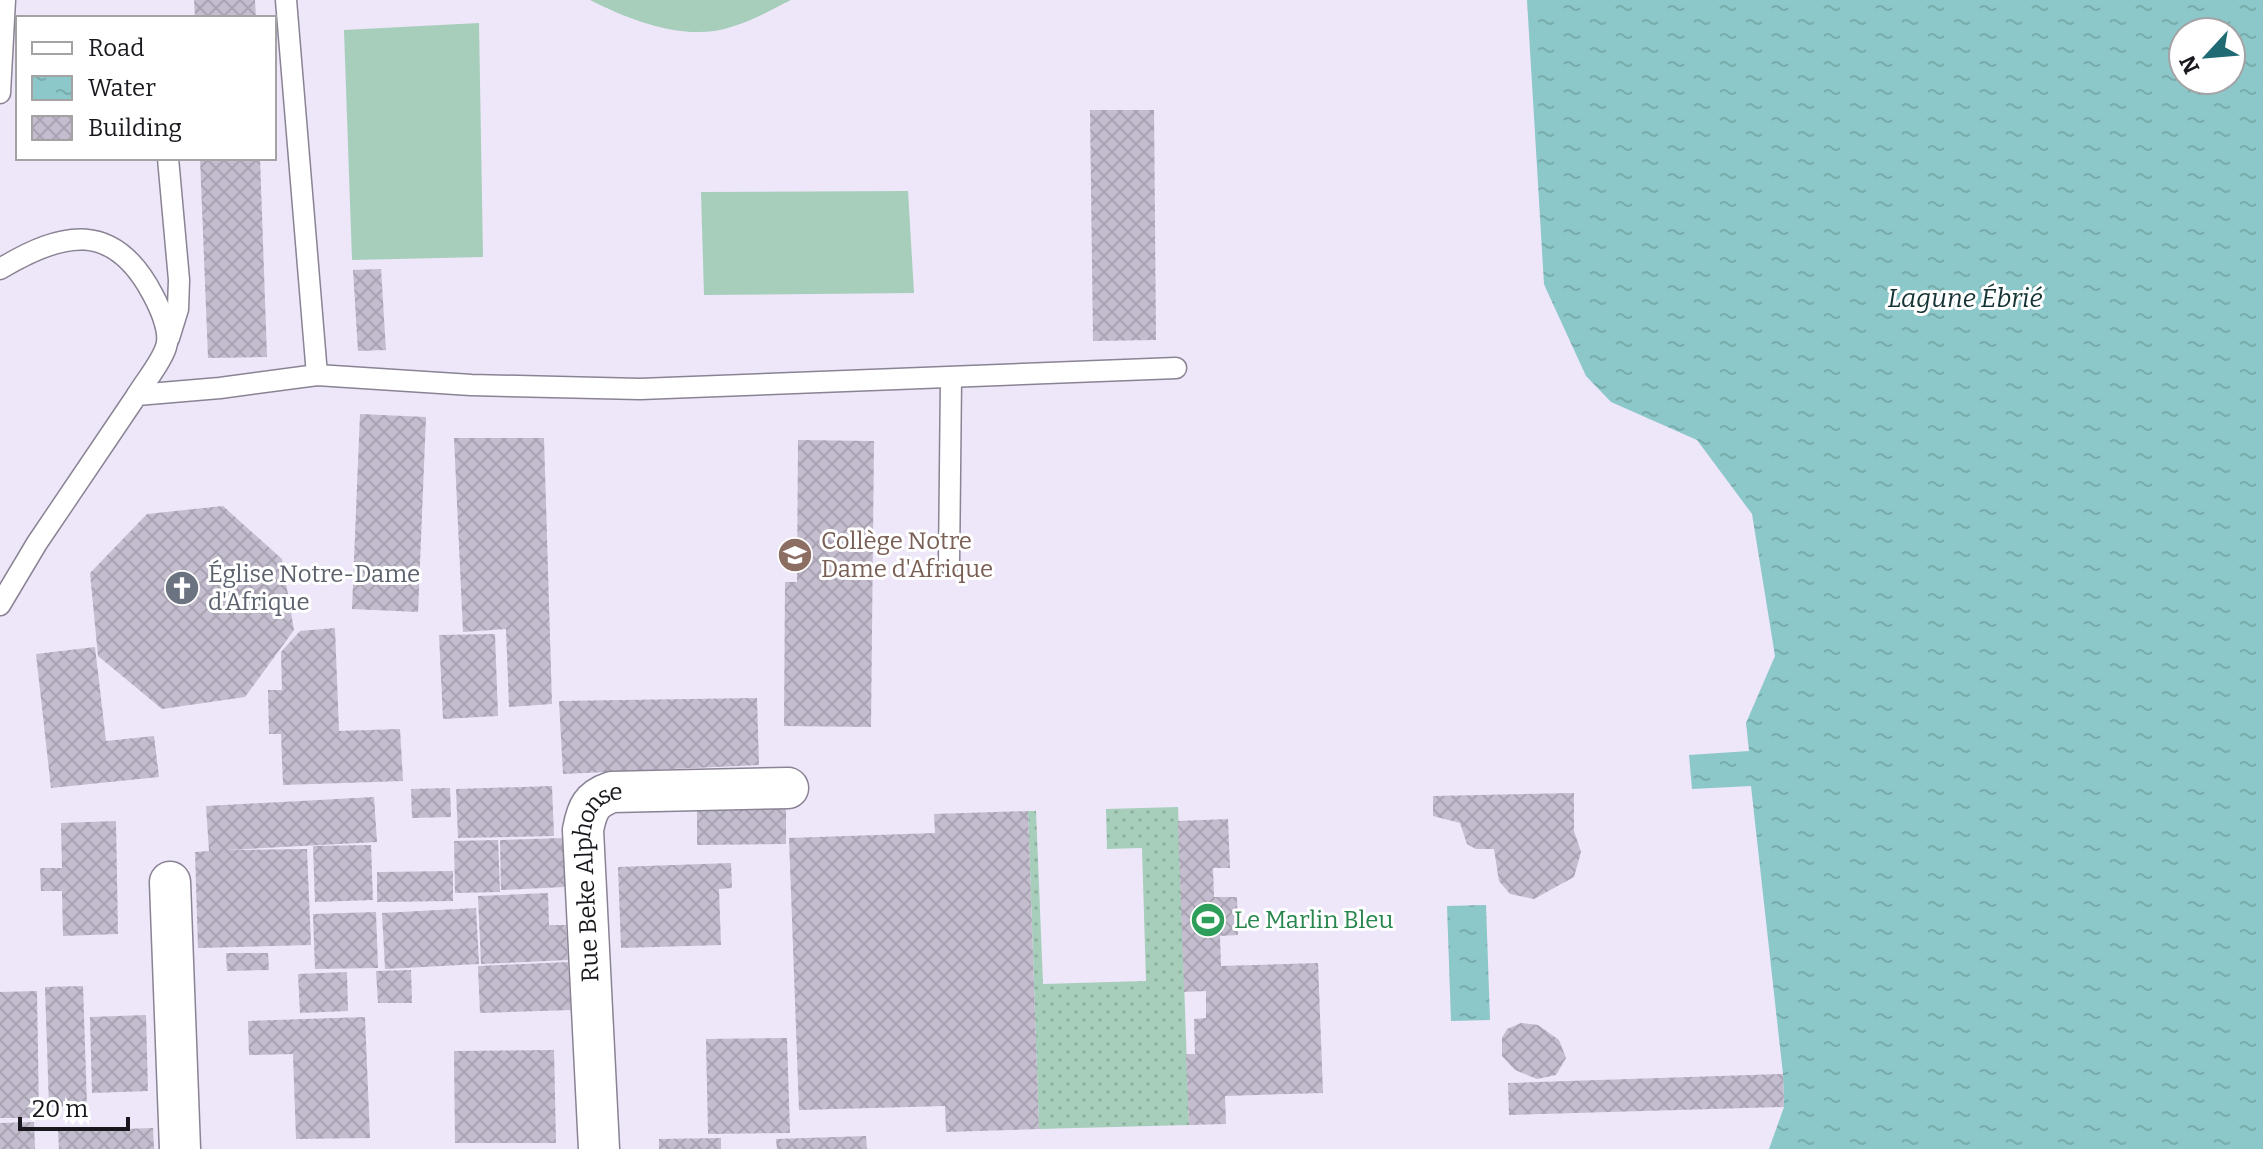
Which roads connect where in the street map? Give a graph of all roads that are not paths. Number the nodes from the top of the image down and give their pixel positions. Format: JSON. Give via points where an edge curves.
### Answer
{"nodes":[{"id":1,"x":5,"y":0,"type":"edge"},
{"id":2,"x":286,"y":0,"type":"edge"},
{"id":3,"x":0,"y":93,"type":"edge"},
{"id":4,"x":168,"y":160,"type":"edge"},
{"id":5,"x":0,"y":269,"type":"edge"},
{"id":6,"x":167,"y":346,"type":"junction"},
{"id":7,"x":1176,"y":368,"type":"dead end"},
{"id":8,"x":317,"y":375,"type":"junction"},
{"id":9,"x":951,"y":378,"type":"junction"},
{"id":10,"x":137,"y":395,"type":"junction"},
{"id":11,"x":949,"y":564,"type":"dead end"},
{"id":12,"x":0,"y":605,"type":"edge"},
{"id":13,"x":788,"y":788,"type":"dead end"},
{"id":14,"x":170,"y":882,"type":"dead end"},
{"id":15,"x":180,"y":1149,"type":"edge"},
{"id":16,"x":599,"y":1149,"type":"edge"}],
"edges":[{"from":1,"to":3,"type":"lane"},
{"from":2,"to":8,"type":"lane"},
{"from":4,"to":6,"type":"lane","via":[[179,280],[178,309]]},
{"from":5,"to":6,"type":"lane","via":[[67,239],[104,241],[126,257],[150,289],[162,313]]},
{"from":6,"to":10,"type":"lane"},
{"from":7,"to":9,"type":"lane"},
{"from":8,"to":9,"type":"lane","via":[[640,389]]},
{"from":8,"to":10,"type":"lane"},
{"from":9,"to":11,"type":"lane"},
{"from":10,"to":12,"type":"lane"},
{"from":13,"to":16,"type":"street","name":"Rue Beke Alphonse","via":[[612,792],[587,809],[583,830]]},
{"from":14,"to":15,"type":"street"}]}
